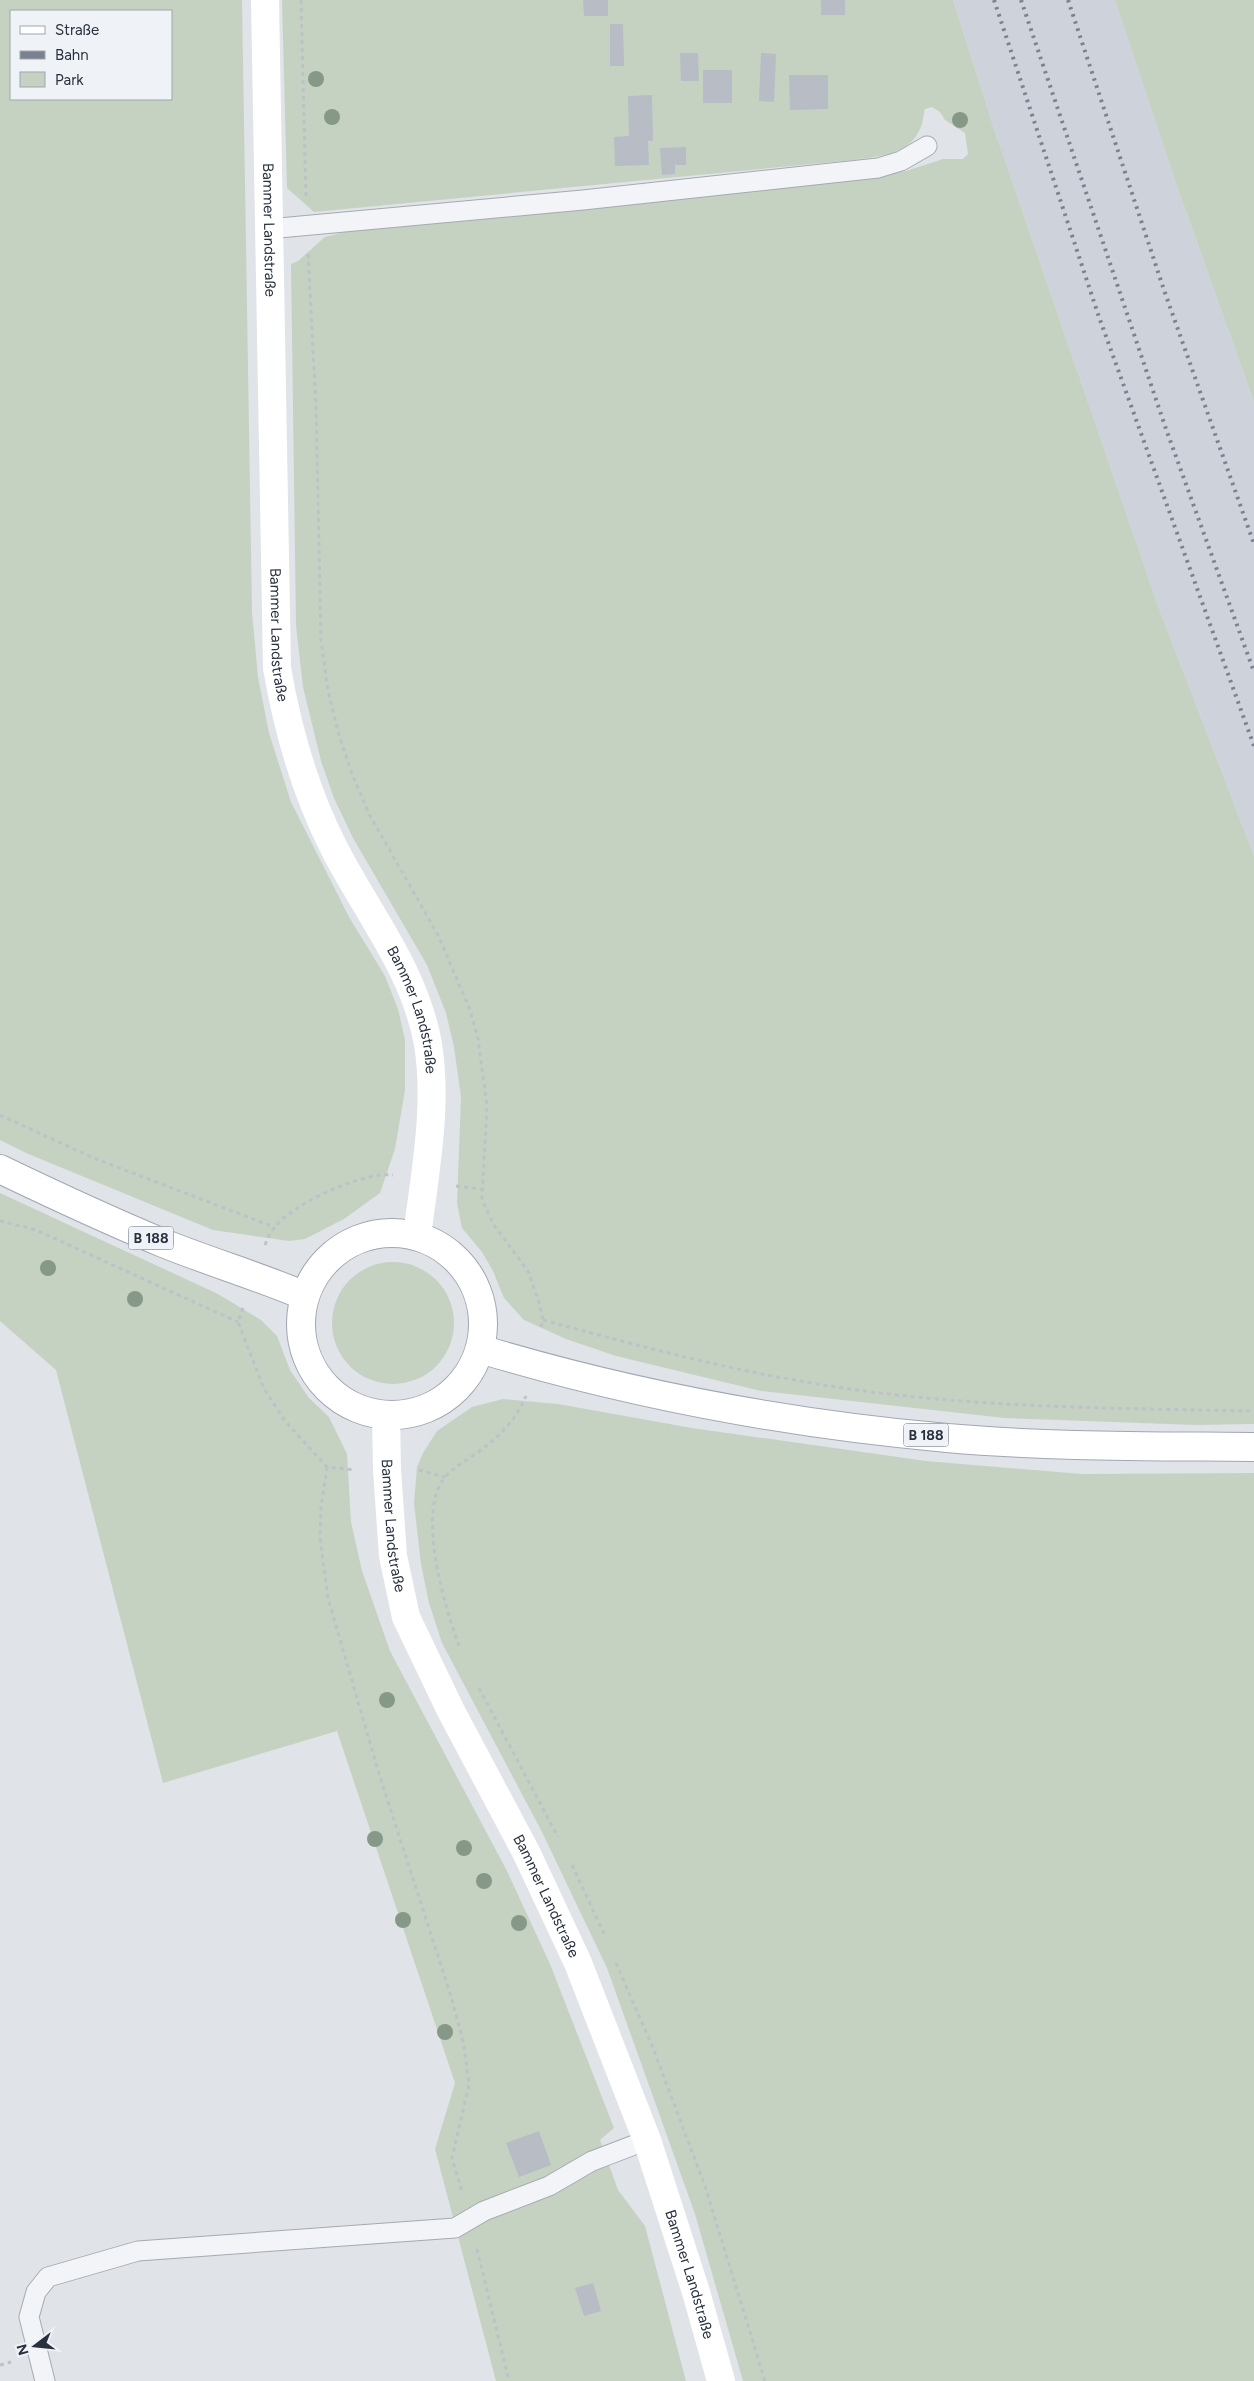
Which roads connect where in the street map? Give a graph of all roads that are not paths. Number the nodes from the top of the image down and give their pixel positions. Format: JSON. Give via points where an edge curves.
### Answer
{"nodes":[{"id":1,"x":265,"y":0,"type":"edge"},
{"id":2,"x":927,"y":146,"type":"dead end"},
{"id":3,"x":268,"y":229,"type":"junction"},
{"id":4,"x":0,"y":1169,"type":"edge"},
{"id":5,"x":416,"y":1236,"type":"junction"},
{"id":6,"x":305,"y":1296,"type":"junction"},
{"id":7,"x":480,"y":1349,"type":"junction"},
{"id":8,"x":386,"y":1416,"type":"junction"},
{"id":9,"x":1254,"y":1447,"type":"edge"},
{"id":10,"x":646,"y":2140,"type":"junction"},
{"id":11,"x":45,"y":2381,"type":"edge"},
{"id":12,"x":721,"y":2381,"type":"edge"}],
"edges":[{"from":1,"to":3,"type":"main road","name":"Bammer Landstraße"},
{"from":2,"to":3,"type":"lane","via":[[901,161],[878,168]]},
{"from":3,"to":5,"type":"main road","name":"Bammer Landstraße","via":[[276,668],[293,746],[310,797],[335,850],[395,951],[415,997],[428,1043],[433,1095]]},
{"from":4,"to":6,"type":"main road","number":"B 188","via":[[164,1244]]},
{"from":5,"to":6,"type":"main road","via":[[393,1232],[349,1243],[330,1257],[315,1275]]},
{"from":5,"to":7,"type":"main road","via":[[438,1245],[458,1260],[472,1279],[481,1301],[484,1326]]},
{"from":6,"to":8,"type":"main road","via":[[301,1329],[309,1361],[327,1389],[354,1408]]},
{"from":7,"to":8,"type":"main road","via":[[467,1377],[445,1399],[417,1413]]},
{"from":7,"to":9,"type":"main road","number":"B 188","via":[[601,1381],[731,1408],[874,1430],[1042,1444]]},
{"from":8,"to":10,"type":"main road","name":"Bammer Landstraße","via":[[394,1556],[406,1617],[527,1854],[578,1963]]},
{"from":10,"to":11,"type":"lane","via":[[592,2161],[549,2186],[484,2211],[455,2228],[138,2251],[48,2277],[36,2292],[28,2317]]},
{"from":10,"to":12,"type":"main road","name":"Bammer Landstraße","via":[[696,2292]]}]}
